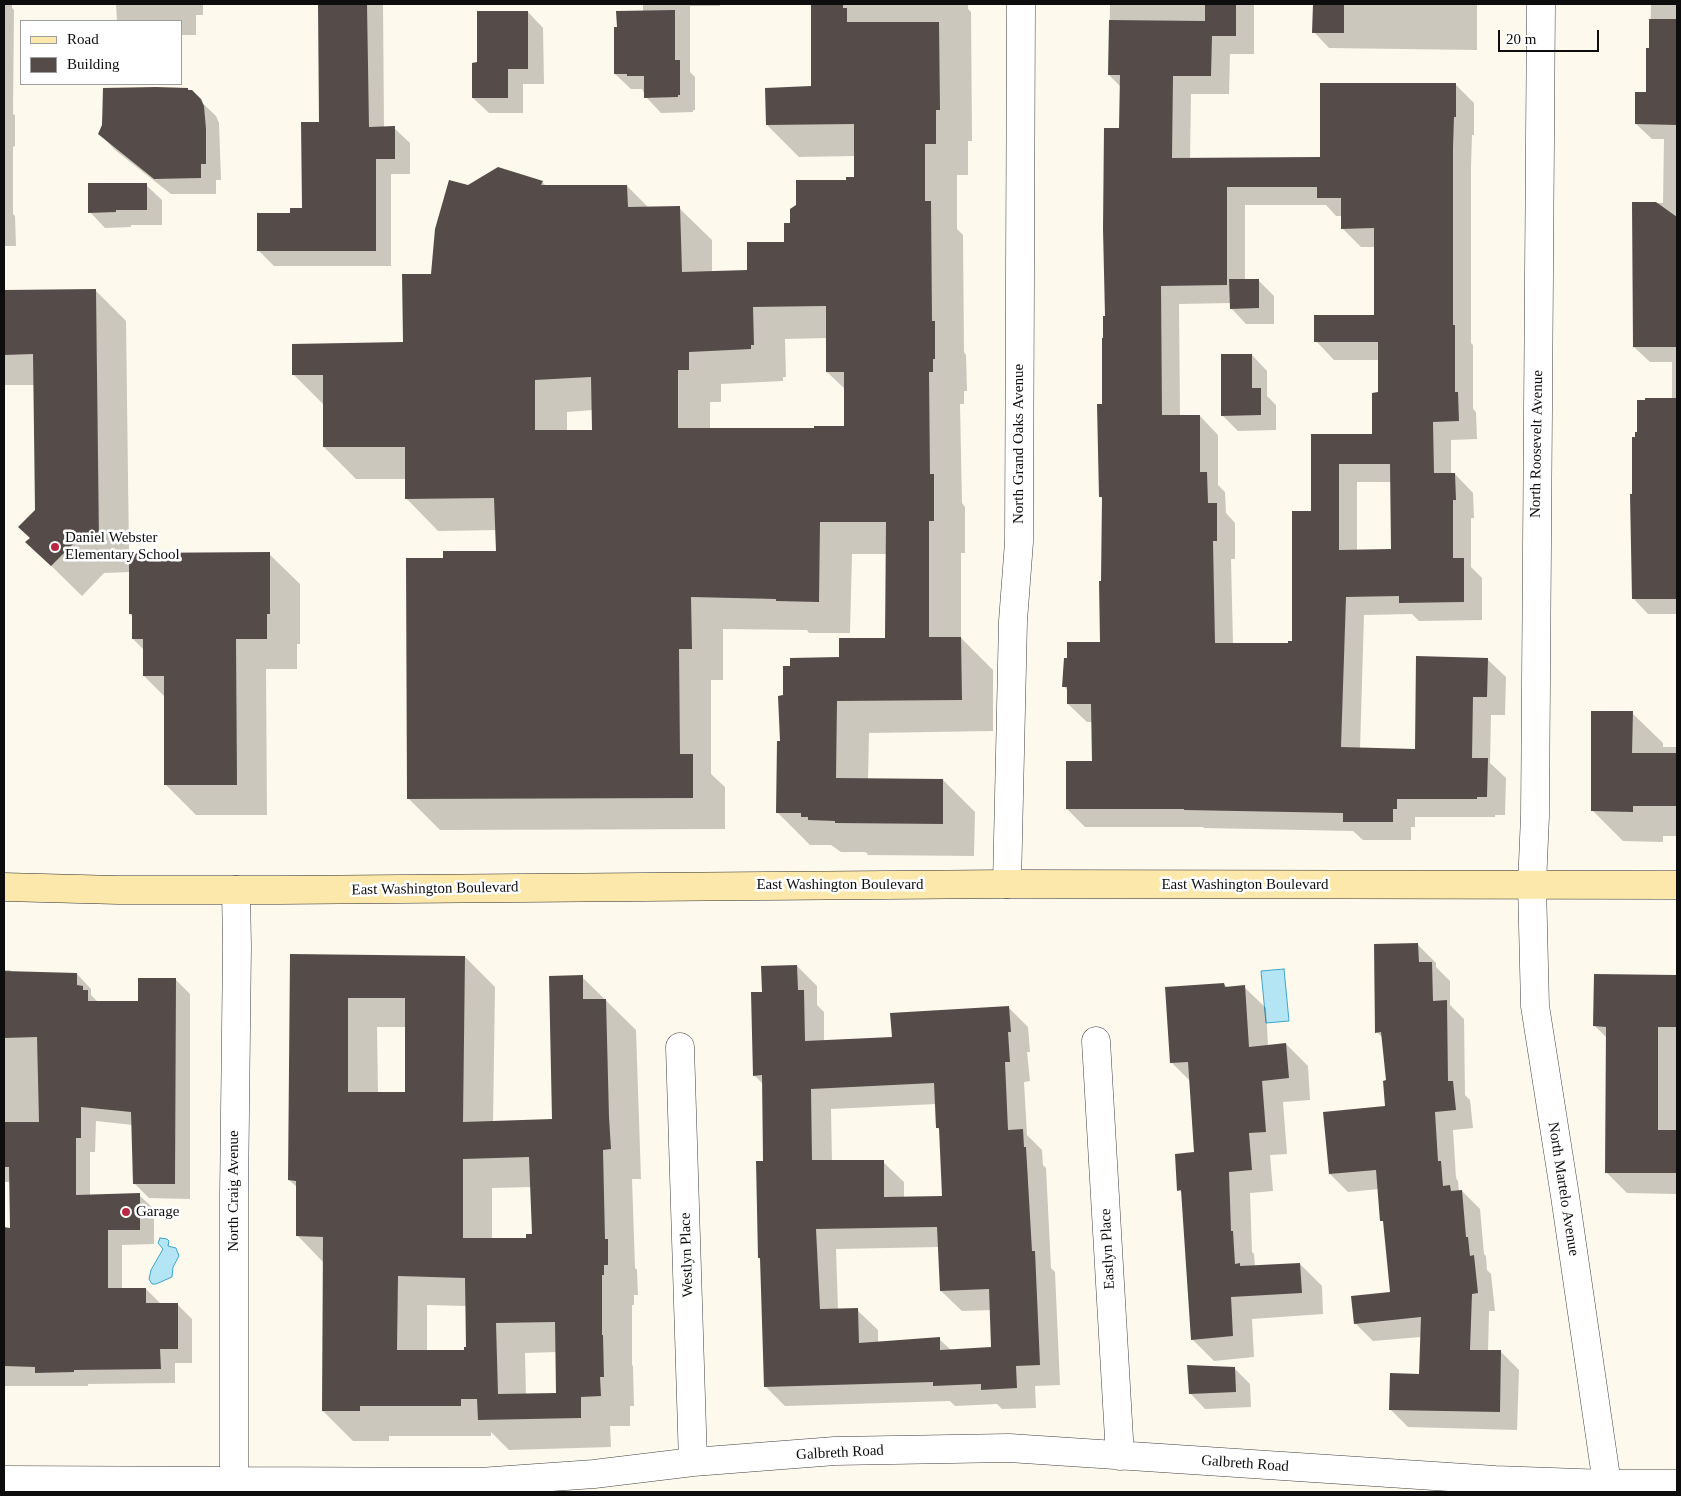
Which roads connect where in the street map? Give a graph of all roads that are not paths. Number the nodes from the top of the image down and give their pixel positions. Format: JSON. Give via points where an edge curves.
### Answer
{"nodes":[{"id":1,"x":1021,"y":4,"type":"edge"},
{"id":2,"x":1542,"y":4,"type":"edge"},
{"id":3,"x":1007,"y":884,"type":"junction"},
{"id":4,"x":1532,"y":885,"type":"junction"},
{"id":5,"x":1677,"y":885,"type":"edge"},
{"id":6,"x":4,"y":887,"type":"edge"},
{"id":7,"x":236,"y":890,"type":"junction"},
{"id":8,"x":1096,"y":1042,"type":"dead end"},
{"id":9,"x":680,"y":1047,"type":"dead end"},
{"id":10,"x":1120,"y":1456,"type":"junction"},
{"id":11,"x":693,"y":1462,"type":"junction"},
{"id":12,"x":4,"y":1480,"type":"edge"},
{"id":13,"x":1677,"y":1484,"type":"edge"},
{"id":14,"x":234,"y":1486,"type":"edge"},
{"id":15,"x":1607,"y":1488,"type":"edge"}],
"edges":[{"from":1,"to":3,"type":"street","name":"North Grand Oaks Avenue","via":[[1020,542],[1013,621]]},
{"from":2,"to":4,"type":"street","name":"North Roosevelt Avenue"},
{"from":3,"to":4,"type":"main road","name":"East Washington Boulevard"},
{"from":3,"to":7,"type":"main road","name":"East Washington Boulevard"},
{"from":4,"to":5,"type":"main road","name":"East Washington Boulevard"},
{"from":4,"to":15,"type":"street","name":"North Martelo Avenue","via":[[1535,1006]]},
{"from":6,"to":7,"type":"main road","name":"East Washington Boulevard"},
{"from":7,"to":14,"type":"street","name":"North Craig Avenue"},
{"from":8,"to":10,"type":"street","name":"Eastlyn Place"},
{"from":9,"to":11,"type":"street","name":"Westlyn Place"},
{"from":10,"to":11,"type":"street","name":"Galbreth Road","via":[[1009,1448],[836,1451]]},
{"from":10,"to":15,"type":"street","name":"Galbreth Road"},
{"from":11,"to":14,"type":"street","name":"Galbreth Road","via":[[594,1474],[480,1482]]},
{"from":12,"to":14,"type":"street","name":"Galbreth Road"},
{"from":13,"to":15,"type":"street","name":"Galbreth Road"}]}
